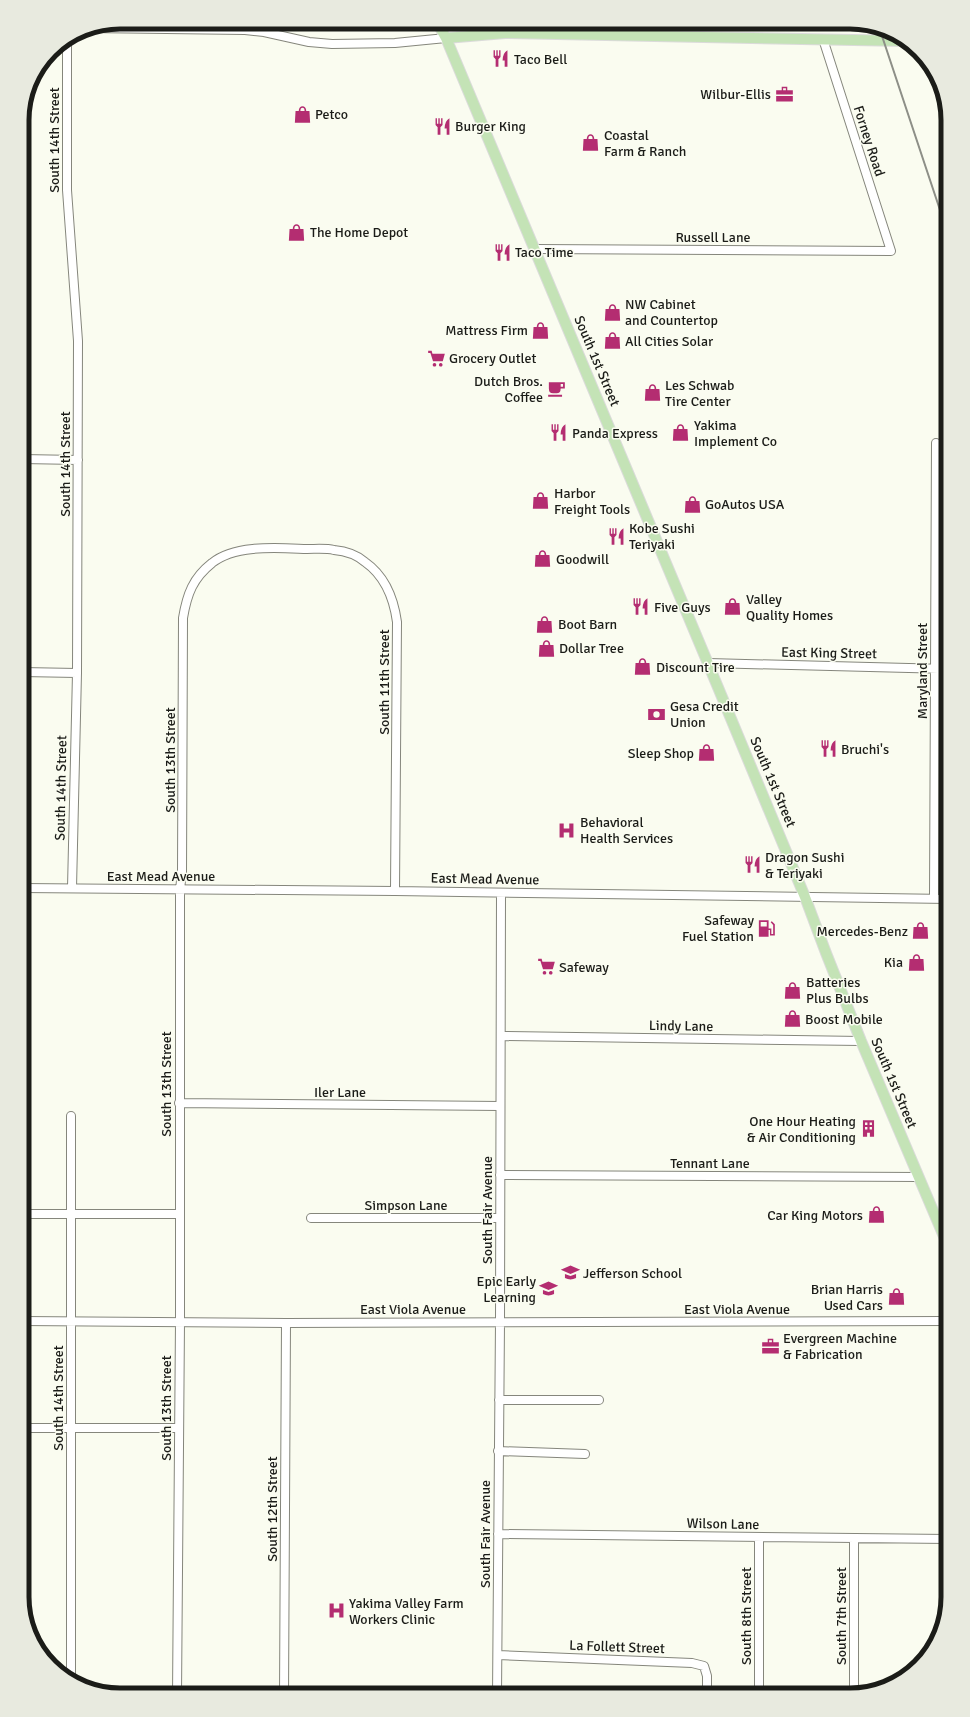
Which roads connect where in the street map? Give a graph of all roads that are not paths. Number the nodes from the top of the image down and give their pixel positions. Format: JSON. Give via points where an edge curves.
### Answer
{"nodes":[{"id":1,"x":166,"y":29,"type":"edge"},
{"id":2,"x":441,"y":29,"type":"edge"},
{"id":3,"x":446,"y":38,"type":"junction"},
{"id":4,"x":823,"y":39,"type":"junction"},
{"id":5,"x":895,"y":41,"type":"edge"},
{"id":6,"x":67,"y":46,"type":"edge"},
{"id":7,"x":535,"y":249,"type":"junction"},
{"id":8,"x":891,"y":251,"type":"joint"},
{"id":9,"x":936,"y":444,"type":"dead end"},
{"id":10,"x":29,"y":459,"type":"edge"},
{"id":11,"x":78,"y":460,"type":"junction"},
{"id":12,"x":290,"y":548,"type":"joint"},
{"id":13,"x":708,"y":663,"type":"junction"},
{"id":14,"x":936,"y":669,"type":"junction"},
{"id":15,"x":941,"y":669,"type":"edge"},
{"id":16,"x":29,"y":672,"type":"edge"},
{"id":17,"x":77,"y":673,"type":"junction"},
{"id":18,"x":29,"y":888,"type":"edge"},
{"id":19,"x":72,"y":888,"type":"junction"},
{"id":20,"x":180,"y":889,"type":"junction"},
{"id":21,"x":395,"y":891,"type":"junction"},
{"id":22,"x":501,"y":893,"type":"junction"},
{"id":23,"x":806,"y":897,"type":"junction"},
{"id":24,"x":934,"y":899,"type":"junction"},
{"id":25,"x":941,"y":899,"type":"edge"},
{"id":26,"x":501,"y":1036,"type":"junction"},
{"id":27,"x":861,"y":1041,"type":"junction"},
{"id":28,"x":179,"y":1103,"type":"junction"},
{"id":29,"x":500,"y":1106,"type":"junction"},
{"id":30,"x":71,"y":1116,"type":"dead end"},
{"id":31,"x":500,"y":1175,"type":"junction"},
{"id":32,"x":919,"y":1177,"type":"junction"},
{"id":33,"x":29,"y":1214,"type":"edge"},
{"id":34,"x":71,"y":1214,"type":"junction"},
{"id":35,"x":180,"y":1214,"type":"junction"},
{"id":36,"x":311,"y":1218,"type":"dead end"},
{"id":37,"x":500,"y":1218,"type":"junction"},
{"id":38,"x":941,"y":1229,"type":"edge"},
{"id":39,"x":29,"y":1321,"type":"edge"},
{"id":40,"x":941,"y":1321,"type":"edge"},
{"id":41,"x":71,"y":1322,"type":"junction"},
{"id":42,"x":180,"y":1322,"type":"junction"},
{"id":43,"x":500,"y":1322,"type":"junction"},
{"id":44,"x":286,"y":1323,"type":"junction"},
{"id":45,"x":499,"y":1400,"type":"junction"},
{"id":46,"x":599,"y":1400,"type":"dead end"},
{"id":47,"x":29,"y":1428,"type":"edge"},
{"id":48,"x":71,"y":1428,"type":"junction"},
{"id":49,"x":180,"y":1428,"type":"junction"},
{"id":50,"x":498,"y":1451,"type":"junction"},
{"id":51,"x":585,"y":1454,"type":"dead end"},
{"id":52,"x":498,"y":1534,"type":"junction"},
{"id":53,"x":759,"y":1537,"type":"junction"},
{"id":54,"x":854,"y":1538,"type":"junction"},
{"id":55,"x":941,"y":1539,"type":"edge"},
{"id":56,"x":498,"y":1655,"type":"junction"},
{"id":57,"x":71,"y":1674,"type":"edge"},
{"id":58,"x":177,"y":1688,"type":"edge"},
{"id":59,"x":284,"y":1688,"type":"edge"},
{"id":60,"x":497,"y":1688,"type":"edge"},
{"id":61,"x":707,"y":1688,"type":"edge"},
{"id":62,"x":759,"y":1688,"type":"edge"},
{"id":63,"x":854,"y":1688,"type":"edge"}],
"edges":[{"from":1,"to":3,"type":"street","via":[[245,30],[332,44],[395,43]]},
{"from":2,"to":3,"type":"main road","name":"South 1st Street"},
{"from":3,"to":4,"type":"main road","via":[[505,33]]},
{"from":3,"to":7,"type":"main road","name":"South 1st Street"},
{"from":4,"to":5,"type":"main road"},
{"from":4,"to":8,"type":"street","name":"Forney Road"},
{"from":6,"to":11,"type":"street","name":"South 14th Street","via":[[67,190],[78,341]]},
{"from":7,"to":8,"type":"street","name":"Russell Lane"},
{"from":7,"to":13,"type":"main road","name":"South 1st Street"},
{"from":9,"to":14,"type":"street","name":"Maryland Street"},
{"from":10,"to":11,"type":"street"},
{"from":11,"to":17,"type":"street","name":"South 14th Street"},
{"from":12,"to":20,"type":"street","name":"South 13th Street","via":[[247,550],[224,556],[206,569],[189,591],[183,618]]},
{"from":12,"to":21,"type":"street","name":"South 11th Street","via":[[334,550],[351,554],[365,562],[381,578],[392,597],[397,637]]},
{"from":13,"to":14,"type":"street","name":"East King Street"},
{"from":13,"to":23,"type":"main road","name":"South 1st Street"},
{"from":14,"to":15,"type":"street","name":"East King Street"},
{"from":14,"to":24,"type":"street","name":"Maryland Street"},
{"from":16,"to":17,"type":"street"},
{"from":17,"to":19,"type":"street","name":"South 14th Street"},
{"from":18,"to":19,"type":"street","name":"East Mead Avenue"},
{"from":19,"to":20,"type":"street","name":"East Mead Avenue"},
{"from":20,"to":21,"type":"street","name":"East Mead Avenue"},
{"from":20,"to":28,"type":"street","name":"South 13th Street"},
{"from":21,"to":22,"type":"street","name":"East Mead Avenue"},
{"from":22,"to":23,"type":"street","name":"East Mead Avenue"},
{"from":22,"to":26,"type":"street","name":"South Fair Avenue"},
{"from":23,"to":24,"type":"street","name":"East Mead Avenue"},
{"from":23,"to":27,"type":"main road","name":"South 1st Street"},
{"from":24,"to":25,"type":"street","name":"East Mead Avenue"},
{"from":26,"to":27,"type":"street","name":"Lindy Lane"},
{"from":26,"to":29,"type":"street","name":"South Fair Avenue"},
{"from":27,"to":32,"type":"main road","name":"South 1st Street"},
{"from":28,"to":29,"type":"street","name":"Iler Lane"},
{"from":28,"to":35,"type":"street","name":"South 13th Street"},
{"from":29,"to":31,"type":"street","name":"South Fair Avenue"},
{"from":30,"to":34,"type":"street","name":"South 14th Street"},
{"from":31,"to":32,"type":"street","name":"Tennant Lane"},
{"from":31,"to":37,"type":"street","name":"South Fair Avenue"},
{"from":32,"to":38,"type":"main road","name":"South 1st Street"},
{"from":33,"to":34,"type":"street"},
{"from":34,"to":35,"type":"street"},
{"from":34,"to":41,"type":"street","name":"South 14th Street"},
{"from":35,"to":42,"type":"street","name":"South 13th Street"},
{"from":36,"to":37,"type":"street","name":"Simpson Lane"},
{"from":37,"to":43,"type":"street","name":"South Fair Avenue"},
{"from":39,"to":41,"type":"street","name":"East Viola Avenue"},
{"from":40,"to":43,"type":"street","name":"East Viola Avenue"},
{"from":41,"to":42,"type":"street","name":"East Viola Avenue"},
{"from":41,"to":48,"type":"street","name":"South 14th Street"},
{"from":42,"to":44,"type":"street","name":"East Viola Avenue"},
{"from":42,"to":49,"type":"street","name":"South 13th Street"},
{"from":43,"to":44,"type":"street","name":"East Viola Avenue"},
{"from":43,"to":45,"type":"street","name":"South Fair Avenue"},
{"from":44,"to":59,"type":"street","name":"South 12th Street"},
{"from":45,"to":46,"type":"street"},
{"from":45,"to":50,"type":"street","name":"South Fair Avenue"},
{"from":47,"to":48,"type":"street"},
{"from":48,"to":49,"type":"street"},
{"from":48,"to":57,"type":"street","name":"South 14th Street"},
{"from":49,"to":58,"type":"street","name":"South 13th Street"},
{"from":50,"to":51,"type":"street"},
{"from":50,"to":52,"type":"street","name":"South Fair Avenue"},
{"from":52,"to":53,"type":"street","name":"Wilson Lane"},
{"from":52,"to":56,"type":"street","name":"South Fair Avenue"},
{"from":53,"to":54,"type":"street","name":"Wilson Lane"},
{"from":53,"to":62,"type":"street","name":"South 8th Street"},
{"from":54,"to":55,"type":"street","name":"Wilson Lane"},
{"from":54,"to":63,"type":"street","name":"South 7th Street"},
{"from":56,"to":60,"type":"street","name":"South Fair Avenue"},
{"from":56,"to":61,"type":"street","name":"La Follett Street","via":[[692,1663],[704,1666]]}]}
